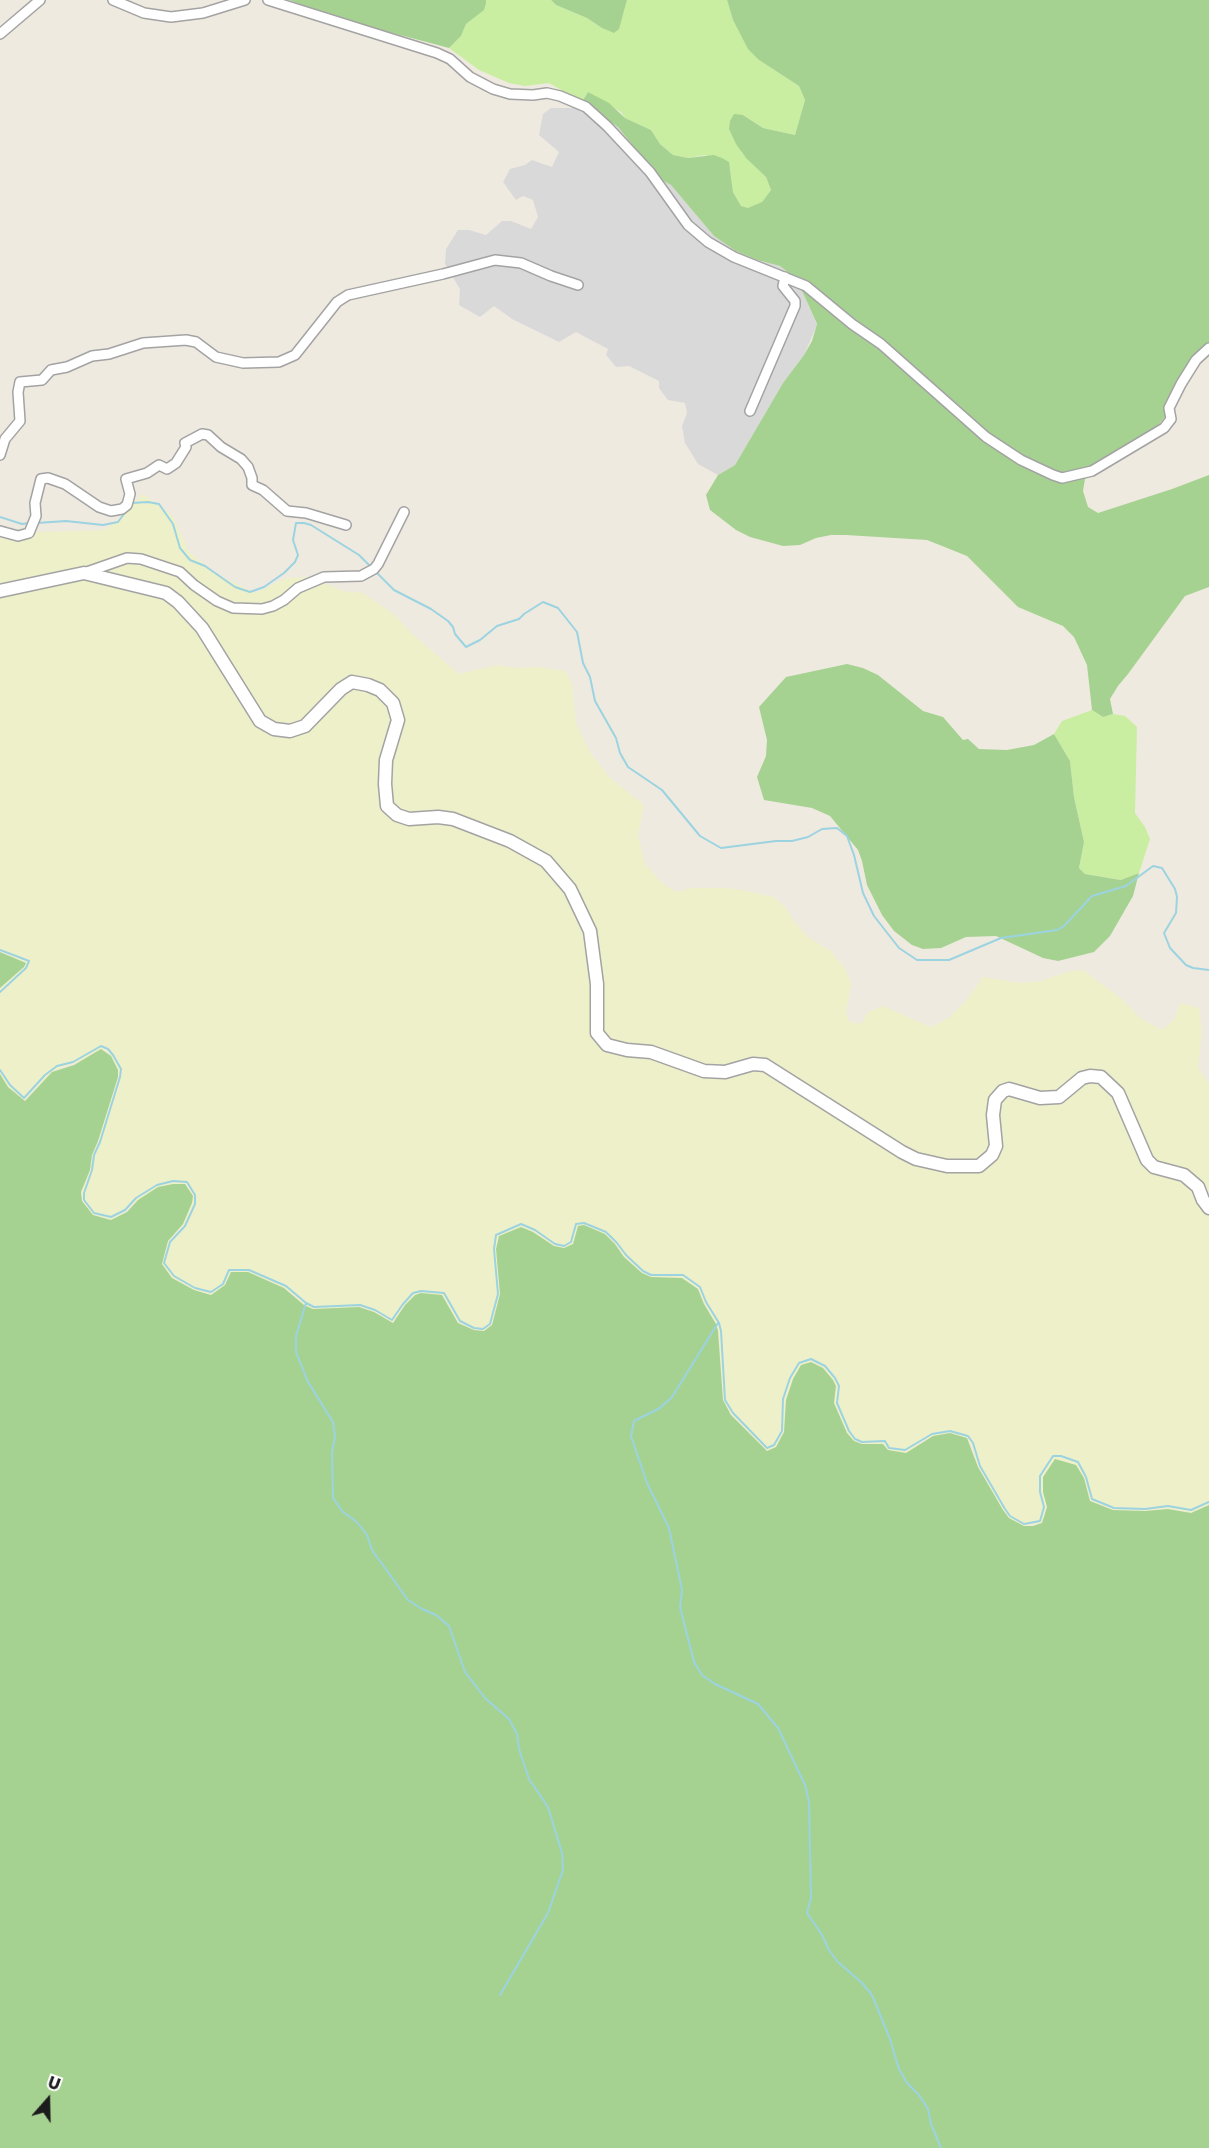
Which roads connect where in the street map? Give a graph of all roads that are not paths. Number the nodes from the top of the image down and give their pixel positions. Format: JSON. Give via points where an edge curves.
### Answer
{"nodes":[{"id":1,"x":40,"y":0,"type":"edge"},
{"id":2,"x":113,"y":0,"type":"edge"},
{"id":3,"x":245,"y":0,"type":"edge"},
{"id":4,"x":268,"y":0,"type":"edge"},
{"id":5,"x":0,"y":34,"type":"edge"},
{"id":6,"x":785,"y":277,"type":"junction"},
{"id":7,"x":578,"y":285,"type":"dead end"},
{"id":8,"x":1209,"y":348,"type":"edge"},
{"id":9,"x":750,"y":411,"type":"dead end"},
{"id":10,"x":0,"y":455,"type":"edge"},
{"id":11,"x":404,"y":512,"type":"dead end"},
{"id":12,"x":346,"y":525,"type":"dead end"},
{"id":13,"x":0,"y":531,"type":"edge"},
{"id":14,"x":84,"y":573,"type":"junction"},
{"id":15,"x":0,"y":591,"type":"edge"},
{"id":16,"x":1209,"y":1208,"type":"edge"}],
"edges":[{"from":1,"to":5,"type":"street"},
{"from":2,"to":3,"type":"street","via":[[144,13],[171,17],[203,13]]},
{"from":4,"to":6,"type":"street","via":[[437,53],[493,89],[510,94],[546,93],[576,101],[593,113],[650,172],[690,228],[725,252]]},
{"from":6,"to":8,"type":"street","via":[[806,286],[881,344],[1002,448],[1035,468],[1062,478],[1100,468],[1164,428],[1172,419],[1169,408],[1181,384]]},
{"from":6,"to":9,"type":"street","via":[[784,289],[795,306]]},
{"from":7,"to":10,"type":"street","via":[[521,263],[495,260],[348,295],[337,302],[295,356],[279,362],[243,363],[216,357],[196,342],[186,340],[144,343],[92,356],[51,370],[42,380],[20,382],[20,421],[5,440]]},
{"from":11,"to":14,"type":"street","via":[[374,569],[361,576],[324,577],[262,609],[233,608],[217,601],[180,572],[141,559],[127,558]]},
{"from":12,"to":13,"type":"street","via":[[306,513],[287,512],[252,485],[241,459],[202,434],[185,443],[176,463],[166,468],[159,465],[126,479],[130,494],[122,508],[111,511],[99,507],[65,484],[41,479],[36,516],[29,533],[18,536]]},
{"from":14,"to":15,"type":"street"},
{"from":14,"to":16,"type":"street","via":[[166,593],[178,602],[202,627],[260,721],[274,729],[290,731],[304,726],[352,682],[380,690],[393,703],[398,720],[386,760],[387,806],[409,819],[453,819],[510,841],[546,861],[570,889],[590,931],[597,984],[597,1033],[607,1045],[651,1052],[704,1071],[725,1072],[753,1064],[765,1065],[902,1152],[947,1166],[979,1166],[992,1155],[996,1146],[995,1100],[1003,1091],[1009,1089],[1040,1098],[1059,1097],[1082,1078],[1101,1077],[1118,1093],[1147,1160],[1154,1167],[1184,1175],[1198,1187]]}]}
